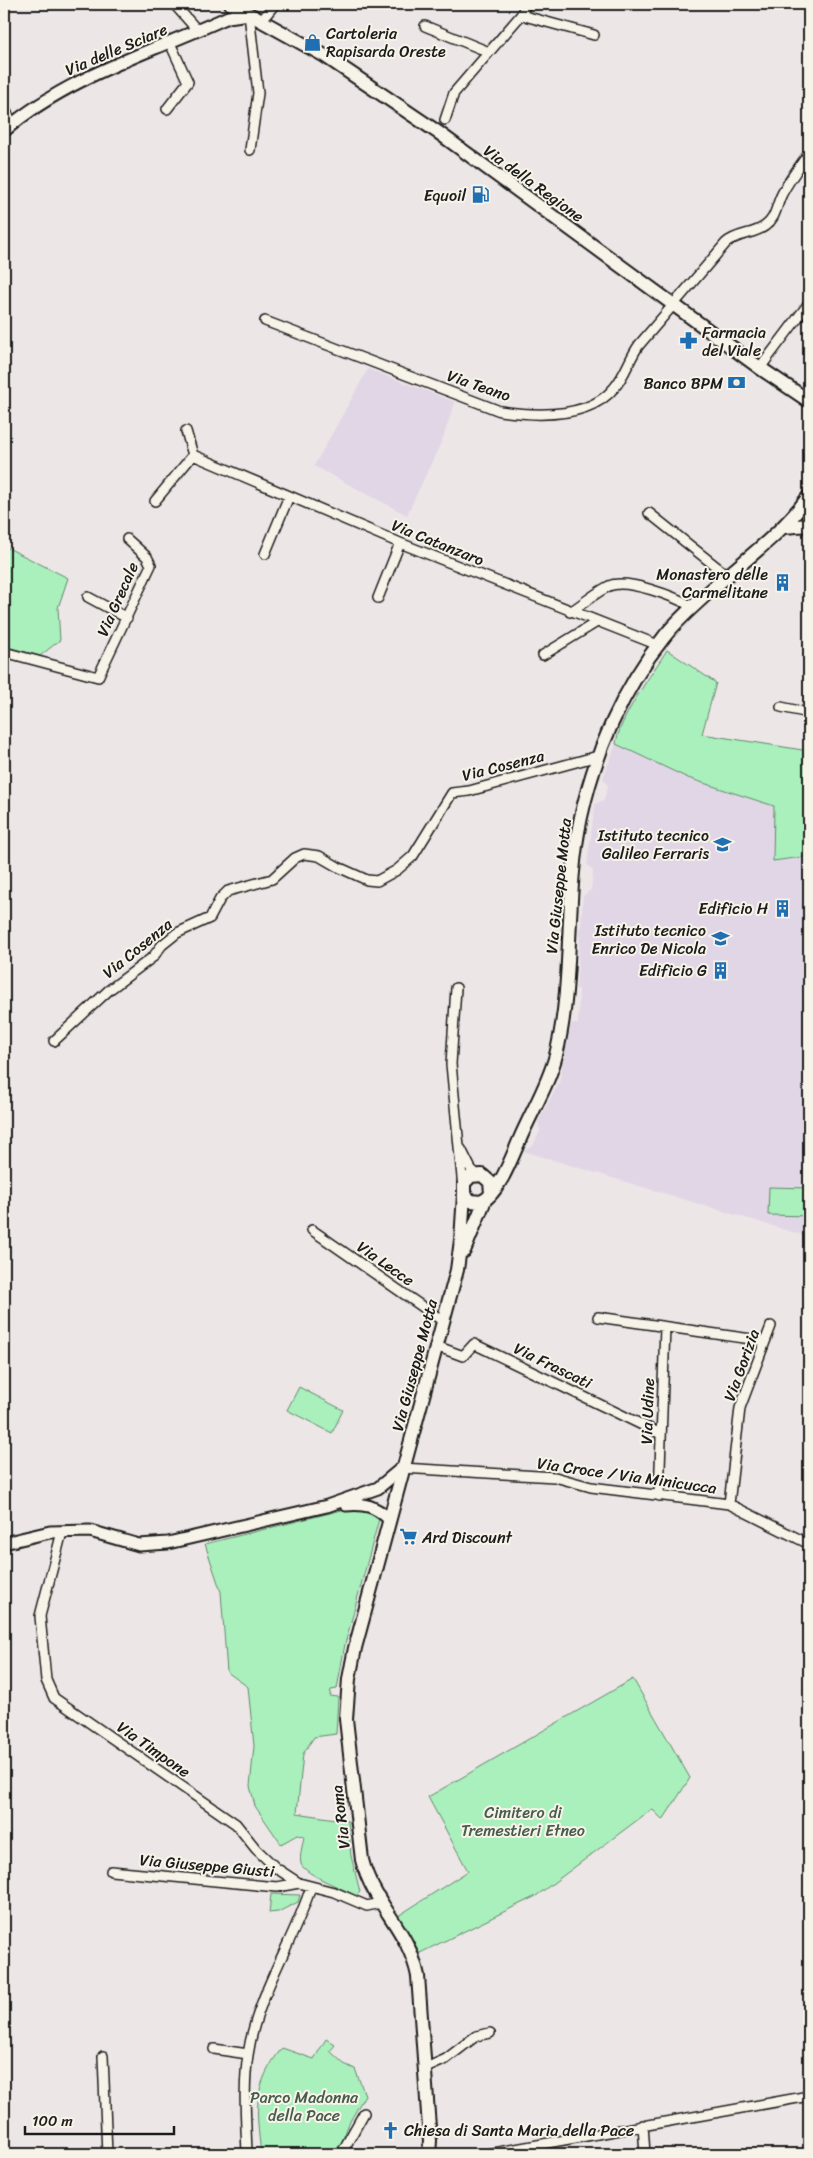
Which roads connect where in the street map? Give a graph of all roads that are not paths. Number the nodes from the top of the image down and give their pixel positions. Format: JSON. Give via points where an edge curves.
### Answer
{"nodes":[{"id":1,"x":174,"y":4,"type":"edge"},
{"id":2,"x":231,"y":4,"type":"edge"},
{"id":3,"x":275,"y":4,"type":"edge"},
{"id":4,"x":526,"y":4,"type":"edge"},
{"id":5,"x":250,"y":14,"type":"junction"},
{"id":6,"x":521,"y":15,"type":"junction"},
{"id":7,"x":262,"y":20,"type":"junction"},
{"id":8,"x":425,"y":26,"type":"dead end"},
{"id":9,"x":198,"y":31,"type":"junction"},
{"id":10,"x":594,"y":35,"type":"dead end"},
{"id":11,"x":170,"y":43,"type":"junction"},
{"id":12,"x":489,"y":52,"type":"junction"},
{"id":13,"x":4,"y":106,"type":"edge"},
{"id":14,"x":167,"y":109,"type":"dead end"},
{"id":15,"x":445,"y":120,"type":"dead end"},
{"id":16,"x":8,"y":128,"type":"edge"},
{"id":17,"x":250,"y":150,"type":"dead end"},
{"id":18,"x":809,"y":153,"type":"edge"},
{"id":19,"x":809,"y":303,"type":"edge"},
{"id":20,"x":672,"y":304,"type":"junction"},
{"id":21,"x":265,"y":321,"type":"dead end"},
{"id":22,"x":760,"y":368,"type":"junction"},
{"id":23,"x":809,"y":401,"type":"edge"},
{"id":24,"x":186,"y":431,"type":"dead end"},
{"id":25,"x":193,"y":454,"type":"junction"},
{"id":26,"x":289,"y":496,"type":"junction"},
{"id":27,"x":155,"y":501,"type":"dead end"},
{"id":28,"x":809,"y":501,"type":"edge"},
{"id":29,"x":649,"y":513,"type":"dead end"},
{"id":30,"x":809,"y":525,"type":"edge"},
{"id":31,"x":784,"y":527,"type":"junction"},
{"id":32,"x":127,"y":539,"type":"dead end"},
{"id":33,"x":400,"y":543,"type":"junction"},
{"id":34,"x":265,"y":554,"type":"dead end"},
{"id":35,"x":728,"y":576,"type":"junction"},
{"id":36,"x":88,"y":597,"type":"dead end"},
{"id":37,"x":378,"y":598,"type":"dead end"},
{"id":38,"x":693,"y":607,"type":"junction"},
{"id":39,"x":570,"y":612,"type":"junction"},
{"id":40,"x":127,"y":618,"type":"junction"},
{"id":41,"x":597,"y":622,"type":"junction"},
{"id":42,"x":658,"y":645,"type":"junction"},
{"id":43,"x":4,"y":652,"type":"edge"},
{"id":44,"x":543,"y":655,"type":"dead end"},
{"id":45,"x":781,"y":707,"type":"dead end"},
{"id":46,"x":809,"y":714,"type":"edge"},
{"id":47,"x":598,"y":756,"type":"junction"},
{"id":48,"x":456,"y":988,"type":"dead end"},
{"id":49,"x":54,"y":1041,"type":"dead end"},
{"id":50,"x":522,"y":1133,"type":"junction"},
{"id":51,"x":458,"y":1142,"type":"junction"},
{"id":52,"x":479,"y":1175,"type":"junction"},
{"id":53,"x":464,"y":1191,"type":"junction"},
{"id":54,"x":488,"y":1197,"type":"junction"},
{"id":55,"x":312,"y":1230,"type":"dead end"},
{"id":56,"x":457,"y":1270,"type":"junction"},
{"id":57,"x":598,"y":1317,"type":"dead end"},
{"id":58,"x":443,"y":1321,"type":"junction"},
{"id":59,"x":771,"y":1326,"type":"dead end"},
{"id":60,"x":665,"y":1327,"type":"junction"},
{"id":61,"x":765,"y":1341,"type":"junction"},
{"id":62,"x":436,"y":1346,"type":"junction"},
{"id":63,"x":661,"y":1434,"type":"junction"},
{"id":64,"x":402,"y":1468,"type":"junction"},
{"id":65,"x":378,"y":1488,"type":"junction"},
{"id":66,"x":659,"y":1496,"type":"junction"},
{"id":67,"x":394,"y":1498,"type":"junction"},
{"id":68,"x":361,"y":1503,"type":"junction"},
{"id":69,"x":729,"y":1504,"type":"junction"},
{"id":70,"x":327,"y":1506,"type":"junction"},
{"id":71,"x":388,"y":1519,"type":"junction"},
{"id":72,"x":62,"y":1532,"type":"junction"},
{"id":73,"x":4,"y":1542,"type":"edge"},
{"id":74,"x":809,"y":1544,"type":"edge"},
{"id":75,"x":112,"y":1871,"type":"dead end"},
{"id":76,"x":298,"y":1882,"type":"junction"},
{"id":77,"x":311,"y":1887,"type":"junction"},
{"id":78,"x":380,"y":1902,"type":"junction"},
{"id":79,"x":490,"y":2033,"type":"dead end"},
{"id":80,"x":214,"y":2049,"type":"dead end"},
{"id":81,"x":248,"y":2054,"type":"junction"},
{"id":82,"x":103,"y":2056,"type":"dead end"},
{"id":83,"x":424,"y":2069,"type":"junction"},
{"id":84,"x":809,"y":2096,"type":"edge"},
{"id":85,"x":364,"y":2113,"type":"dead end"},
{"id":86,"x":644,"y":2126,"type":"junction"},
{"id":87,"x":107,"y":2154,"type":"edge"},
{"id":88,"x":247,"y":2154,"type":"edge"},
{"id":89,"x":341,"y":2154,"type":"edge"},
{"id":90,"x":429,"y":2154,"type":"edge"},
{"id":91,"x":486,"y":2154,"type":"edge"},
{"id":92,"x":645,"y":2154,"type":"edge"}],
"edges":[{"from":1,"to":9,"type":"street"},
{"from":2,"to":5,"type":"main road","name":"Via della Regione"},
{"from":3,"to":7,"type":"street"},
{"from":4,"to":6,"type":"street"},
{"from":5,"to":7,"type":"main road","name":"Via della Regione"},
{"from":5,"to":9,"type":"street","name":"Via delle Sciare","via":[[228,17]]},
{"from":5,"to":17,"type":"street","via":[[258,93]]},
{"from":6,"to":10,"type":"street"},
{"from":6,"to":12,"type":"street"},
{"from":7,"to":20,"type":"main road","name":"Via della Regione","via":[[325,56],[439,133]]},
{"from":8,"to":12,"type":"street"},
{"from":9,"to":11,"type":"street","name":"Via delle Sciare"},
{"from":11,"to":14,"type":"street","via":[[188,82]]},
{"from":11,"to":16,"type":"street","name":"Via delle Sciare","via":[[71,85]]},
{"from":12,"to":15,"type":"street","via":[[454,93]]},
{"from":13,"to":16,"type":"street"},
{"from":18,"to":20,"type":"street","name":"Via Teano","via":[[767,224],[759,230],[732,237]]},
{"from":19,"to":22,"type":"street"},
{"from":20,"to":21,"type":"street","name":"Via Teano","via":[[629,359],[621,378],[604,399],[573,410],[540,416],[500,410],[475,402]]},
{"from":20,"to":22,"type":"main road","name":"Via della Regione"},
{"from":22,"to":23,"type":"main road","name":"Via della Regione"},
{"from":24,"to":25,"type":"street"},
{"from":25,"to":26,"type":"street","name":"Via Catanzaro"},
{"from":25,"to":27,"type":"street"},
{"from":26,"to":33,"type":"street","name":"Via Catanzaro"},
{"from":26,"to":34,"type":"street"},
{"from":28,"to":31,"type":"main road","name":"Via Giuseppe Motta"},
{"from":29,"to":35,"type":"street"},
{"from":30,"to":31,"type":"main road"},
{"from":31,"to":35,"type":"main road","name":"Via Giuseppe Motta"},
{"from":32,"to":40,"type":"street","name":"Via Grecale","via":[[151,565]]},
{"from":33,"to":37,"type":"street"},
{"from":33,"to":39,"type":"street","name":"Via Catanzaro"},
{"from":35,"to":38,"type":"main road","name":"Via Giuseppe Motta"},
{"from":36,"to":40,"type":"street"},
{"from":38,"to":39,"type":"street","via":[[676,597],[626,583],[610,586]]},
{"from":38,"to":42,"type":"main road","name":"Via Giuseppe Motta"},
{"from":39,"to":41,"type":"street","name":"Via Catanzaro"},
{"from":40,"to":43,"type":"street","name":"Via Grecale","via":[[98,677]]},
{"from":41,"to":42,"type":"street","name":"Via Catanzaro"},
{"from":41,"to":44,"type":"street"},
{"from":42,"to":47,"type":"main road","name":"Via Giuseppe Motta","via":[[629,692]]},
{"from":45,"to":46,"type":"street"},
{"from":47,"to":49,"type":"street","name":"Via Cosenza","via":[[452,793],[413,856],[377,881],[367,880],[319,856],[304,854],[272,879],[228,891],[210,918],[176,933],[153,957],[109,990]]},
{"from":47,"to":50,"type":"main road","name":"Via Giuseppe Motta","via":[[580,819],[574,862],[557,1054],[548,1082]]},
{"from":48,"to":51,"type":"street","via":[[451,1064]]},
{"from":50,"to":52,"type":"main road","via":[[499,1167],[491,1173]]},
{"from":50,"to":54,"type":"main road"},
{"from":51,"to":52,"type":"street","via":[[468,1166]]},
{"from":51,"to":53,"type":"street"},
{"from":52,"to":53,"type":"main road","via":[[467,1179]]},
{"from":52,"to":54,"type":"main road","via":[[490,1182]]},
{"from":53,"to":54,"type":"main road","via":[[476,1203]]},
{"from":53,"to":56,"type":"main road"},
{"from":54,"to":56,"type":"main road"},
{"from":55,"to":58,"type":"street","name":"Via Lecce"},
{"from":56,"to":58,"type":"main road","name":"Via Giuseppe Motta"},
{"from":57,"to":60,"type":"street"},
{"from":58,"to":62,"type":"main road","name":"Via Giuseppe Motta"},
{"from":59,"to":61,"type":"street","name":"Via Gorizia"},
{"from":60,"to":61,"type":"street"},
{"from":60,"to":63,"type":"street","name":"Via Udine"},
{"from":61,"to":69,"type":"street","name":"Via Gorizia","via":[[740,1408]]},
{"from":62,"to":63,"type":"street","name":"Via Frascati","via":[[463,1356],[474,1344]]},
{"from":62,"to":64,"type":"main road","name":"Via Giuseppe Motta"},
{"from":63,"to":66,"type":"street","name":"Via Udine"},
{"from":64,"to":65,"type":"street"},
{"from":64,"to":66,"type":"street","name":"Via Croce / Via Minicucca","via":[[554,1477],[591,1487]]},
{"from":64,"to":67,"type":"main road","name":"Via Roma"},
{"from":65,"to":67,"type":"street"},
{"from":65,"to":70,"type":"street"},
{"from":66,"to":69,"type":"street","name":"Via Croce / Via Minicucca"},
{"from":67,"to":68,"type":"street"},
{"from":67,"to":71,"type":"main road","name":"Via Roma"},
{"from":68,"to":70,"type":"street"},
{"from":68,"to":71,"type":"street","via":[[378,1509]]},
{"from":69,"to":74,"type":"street","name":"Via Croce / Via Minicucca"},
{"from":70,"to":72,"type":"street","via":[[155,1544],[128,1543],[90,1532]]},
{"from":71,"to":78,"type":"main road","name":"Via Roma","via":[[355,1648],[346,1719],[362,1860],[367,1879]]},
{"from":72,"to":73,"type":"street"},
{"from":72,"to":76,"type":"street","name":"Via Timpone","via":[[40,1616],[46,1680],[54,1698],[236,1824],[276,1868]]},
{"from":75,"to":76,"type":"street","name":"Via Giuseppe Giusti","via":[[277,1887]]},
{"from":76,"to":77,"type":"street","name":"Via Timpone"},
{"from":77,"to":78,"type":"street","name":"Via Timpone","via":[[334,1892],[367,1906]]},
{"from":77,"to":81,"type":"street","via":[[266,1996]]},
{"from":78,"to":83,"type":"main road","name":"Via Roma","via":[[404,1936],[415,1962]]},
{"from":79,"to":83,"type":"street","via":[[476,2036],[446,2059]]},
{"from":80,"to":81,"type":"street"},
{"from":81,"to":88,"type":"street"},
{"from":82,"to":87,"type":"street"},
{"from":83,"to":90,"type":"main road","name":"Via Roma"},
{"from":84,"to":86,"type":"street"},
{"from":85,"to":89,"type":"street"},
{"from":86,"to":91,"type":"street"},
{"from":86,"to":92,"type":"street"}]}
